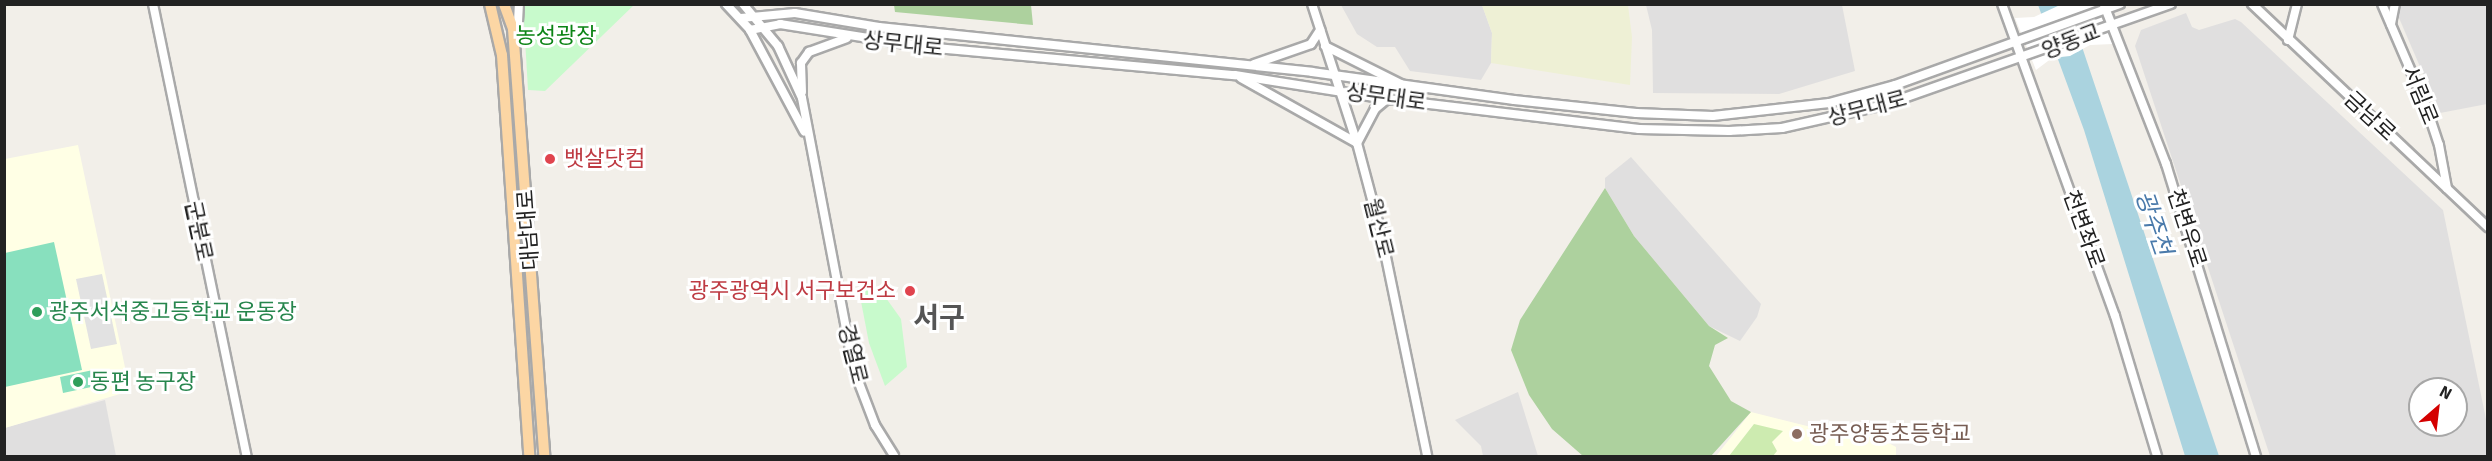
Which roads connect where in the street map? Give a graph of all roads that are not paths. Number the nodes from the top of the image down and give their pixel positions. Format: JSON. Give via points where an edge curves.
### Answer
{"nodes":[{"id":1,"x":153,"y":4,"type":"edge"},
{"id":2,"x":490,"y":4,"type":"edge"},
{"id":3,"x":504,"y":4,"type":"edge"},
{"id":4,"x":519,"y":4,"type":"edge"},
{"id":5,"x":726,"y":4,"type":"edge"},
{"id":6,"x":743,"y":4,"type":"edge"},
{"id":7,"x":2002,"y":4,"type":"edge"},
{"id":8,"x":2120,"y":4,"type":"edge"},
{"id":9,"x":2171,"y":4,"type":"edge"},
{"id":10,"x":2252,"y":4,"type":"edge"},
{"id":11,"x":2297,"y":4,"type":"edge"},
{"id":12,"x":2382,"y":4,"type":"edge"},
{"id":13,"x":2395,"y":4,"type":"edge"},
{"id":14,"x":1312,"y":5,"type":"edge"},
{"id":15,"x":2105,"y":7,"type":"edge"},
{"id":16,"x":754,"y":15,"type":"junction"},
{"id":17,"x":741,"y":18,"type":"junction"},
{"id":18,"x":2391,"y":24,"type":"junction"},
{"id":19,"x":762,"y":25,"type":"junction"},
{"id":20,"x":2112,"y":25,"type":"junction"},
{"id":21,"x":750,"y":30,"type":"junction"},
{"id":22,"x":1320,"y":30,"type":"junction"},
{"id":23,"x":849,"y":38,"type":"junction"},
{"id":24,"x":2288,"y":40,"type":"junction"},
{"id":25,"x":2020,"y":41,"type":"junction"},
{"id":26,"x":1324,"y":46,"type":"junction"},
{"id":27,"x":515,"y":53,"type":"junction"},
{"id":28,"x":2026,"y":57,"type":"junction"},
{"id":29,"x":1251,"y":65,"type":"junction"},
{"id":30,"x":1235,"y":75,"type":"junction"},
{"id":31,"x":1334,"y":75,"type":"junction"},
{"id":32,"x":1409,"y":88,"type":"junction"},
{"id":33,"x":1339,"y":91,"type":"junction"},
{"id":34,"x":802,"y":98,"type":"junction"},
{"id":35,"x":1387,"y":99,"type":"junction"},
{"id":36,"x":808,"y":139,"type":"junction"},
{"id":37,"x":1357,"y":143,"type":"junction"},
{"id":38,"x":2447,"y":189,"type":"junction"},
{"id":39,"x":2487,"y":227,"type":"edge"},
{"id":40,"x":247,"y":456,"type":"edge"},
{"id":41,"x":529,"y":456,"type":"edge"},
{"id":42,"x":544,"y":456,"type":"edge"},
{"id":43,"x":894,"y":456,"type":"edge"},
{"id":44,"x":1427,"y":456,"type":"edge"},
{"id":45,"x":2157,"y":456,"type":"edge"},
{"id":46,"x":2256,"y":456,"type":"edge"}],
"edges":[{"from":1,"to":40,"type":"street","name":"군분로"},
{"from":2,"to":41,"type":"main road","name":"대남대로","via":[[502,55]]},
{"from":3,"to":27,"type":"main road","name":"대남대로","via":[[512,22]]},
{"from":4,"to":27,"type":"street"},
{"from":5,"to":17,"type":"street"},
{"from":6,"to":16,"type":"street"},
{"from":7,"to":25,"type":"street","name":"천변좌로"},
{"from":8,"to":15,"type":"street"},
{"from":9,"to":20,"type":"street"},
{"from":10,"to":24,"type":"street","name":"금남로"},
{"from":11,"to":24,"type":"street"},
{"from":12,"to":18,"type":"street","name":"서림로"},
{"from":13,"to":18,"type":"street"},
{"from":14,"to":22,"type":"street","name":"월산로"},
{"from":15,"to":20,"type":"street","name":"천변우로"},
{"from":15,"to":25,"type":"street","name":"상무대로"},
{"from":16,"to":17,"type":"street","name":"상무대로"},
{"from":16,"to":19,"type":"street","name":"경열로"},
{"from":16,"to":29,"type":"street","name":"상무대로","via":[[795,13],[879,27]]},
{"from":17,"to":21,"type":"street"},
{"from":18,"to":38,"type":"street","name":"서림로","via":[[2433,125]]},
{"from":19,"to":21,"type":"street","name":"상무대로"},
{"from":19,"to":23,"type":"street","name":"상무대로","via":[[780,24]]},
{"from":19,"to":34,"type":"street","name":"경열로","via":[[778,46]]},
{"from":20,"to":28,"type":"street","name":"양동교"},
{"from":20,"to":46,"type":"street","name":"천변우로","via":[[2146,108],[2195,250]]},
{"from":21,"to":36,"type":"street","name":"경열로"},
{"from":22,"to":26,"type":"street","name":"월산로"},
{"from":22,"to":29,"type":"street","via":[[1311,44]]},
{"from":23,"to":30,"type":"street","name":"상무대로"},
{"from":23,"to":34,"type":"street","via":[[809,51],[801,63]]},
{"from":24,"to":38,"type":"street","name":"금남로"},
{"from":25,"to":28,"type":"street","name":"천변좌로"},
{"from":25,"to":32,"type":"street","name":"상무대로","via":[[1896,85],[1829,103],[1713,116],[1636,113]]},
{"from":26,"to":31,"type":"street","name":"월산로"},
{"from":26,"to":32,"type":"street"},
{"from":27,"to":42,"type":"main road","name":"대남대로"},
{"from":28,"to":35,"type":"street","name":"상무대로","via":[[1874,108],[1782,128],[1640,129]]},
{"from":28,"to":45,"type":"street","name":"천변좌로","via":[[2115,316]]},
{"from":29,"to":31,"type":"street","name":"상무대로"},
{"from":30,"to":33,"type":"street","name":"상무대로"},
{"from":30,"to":37,"type":"street"},
{"from":31,"to":32,"type":"street","name":"상무대로"},
{"from":31,"to":33,"type":"street","name":"월산로"},
{"from":33,"to":35,"type":"street","name":"상무대로"},
{"from":33,"to":37,"type":"street","name":"월산로"},
{"from":34,"to":36,"type":"street","name":"경열로"},
{"from":35,"to":37,"type":"street","via":[[1375,109]]},
{"from":36,"to":43,"type":"street","name":"경열로","via":[[854,370],[876,425]]},
{"from":37,"to":44,"type":"street","name":"월산로","via":[[1381,233]]},
{"from":38,"to":39,"type":"street","name":"금남로"}]}
